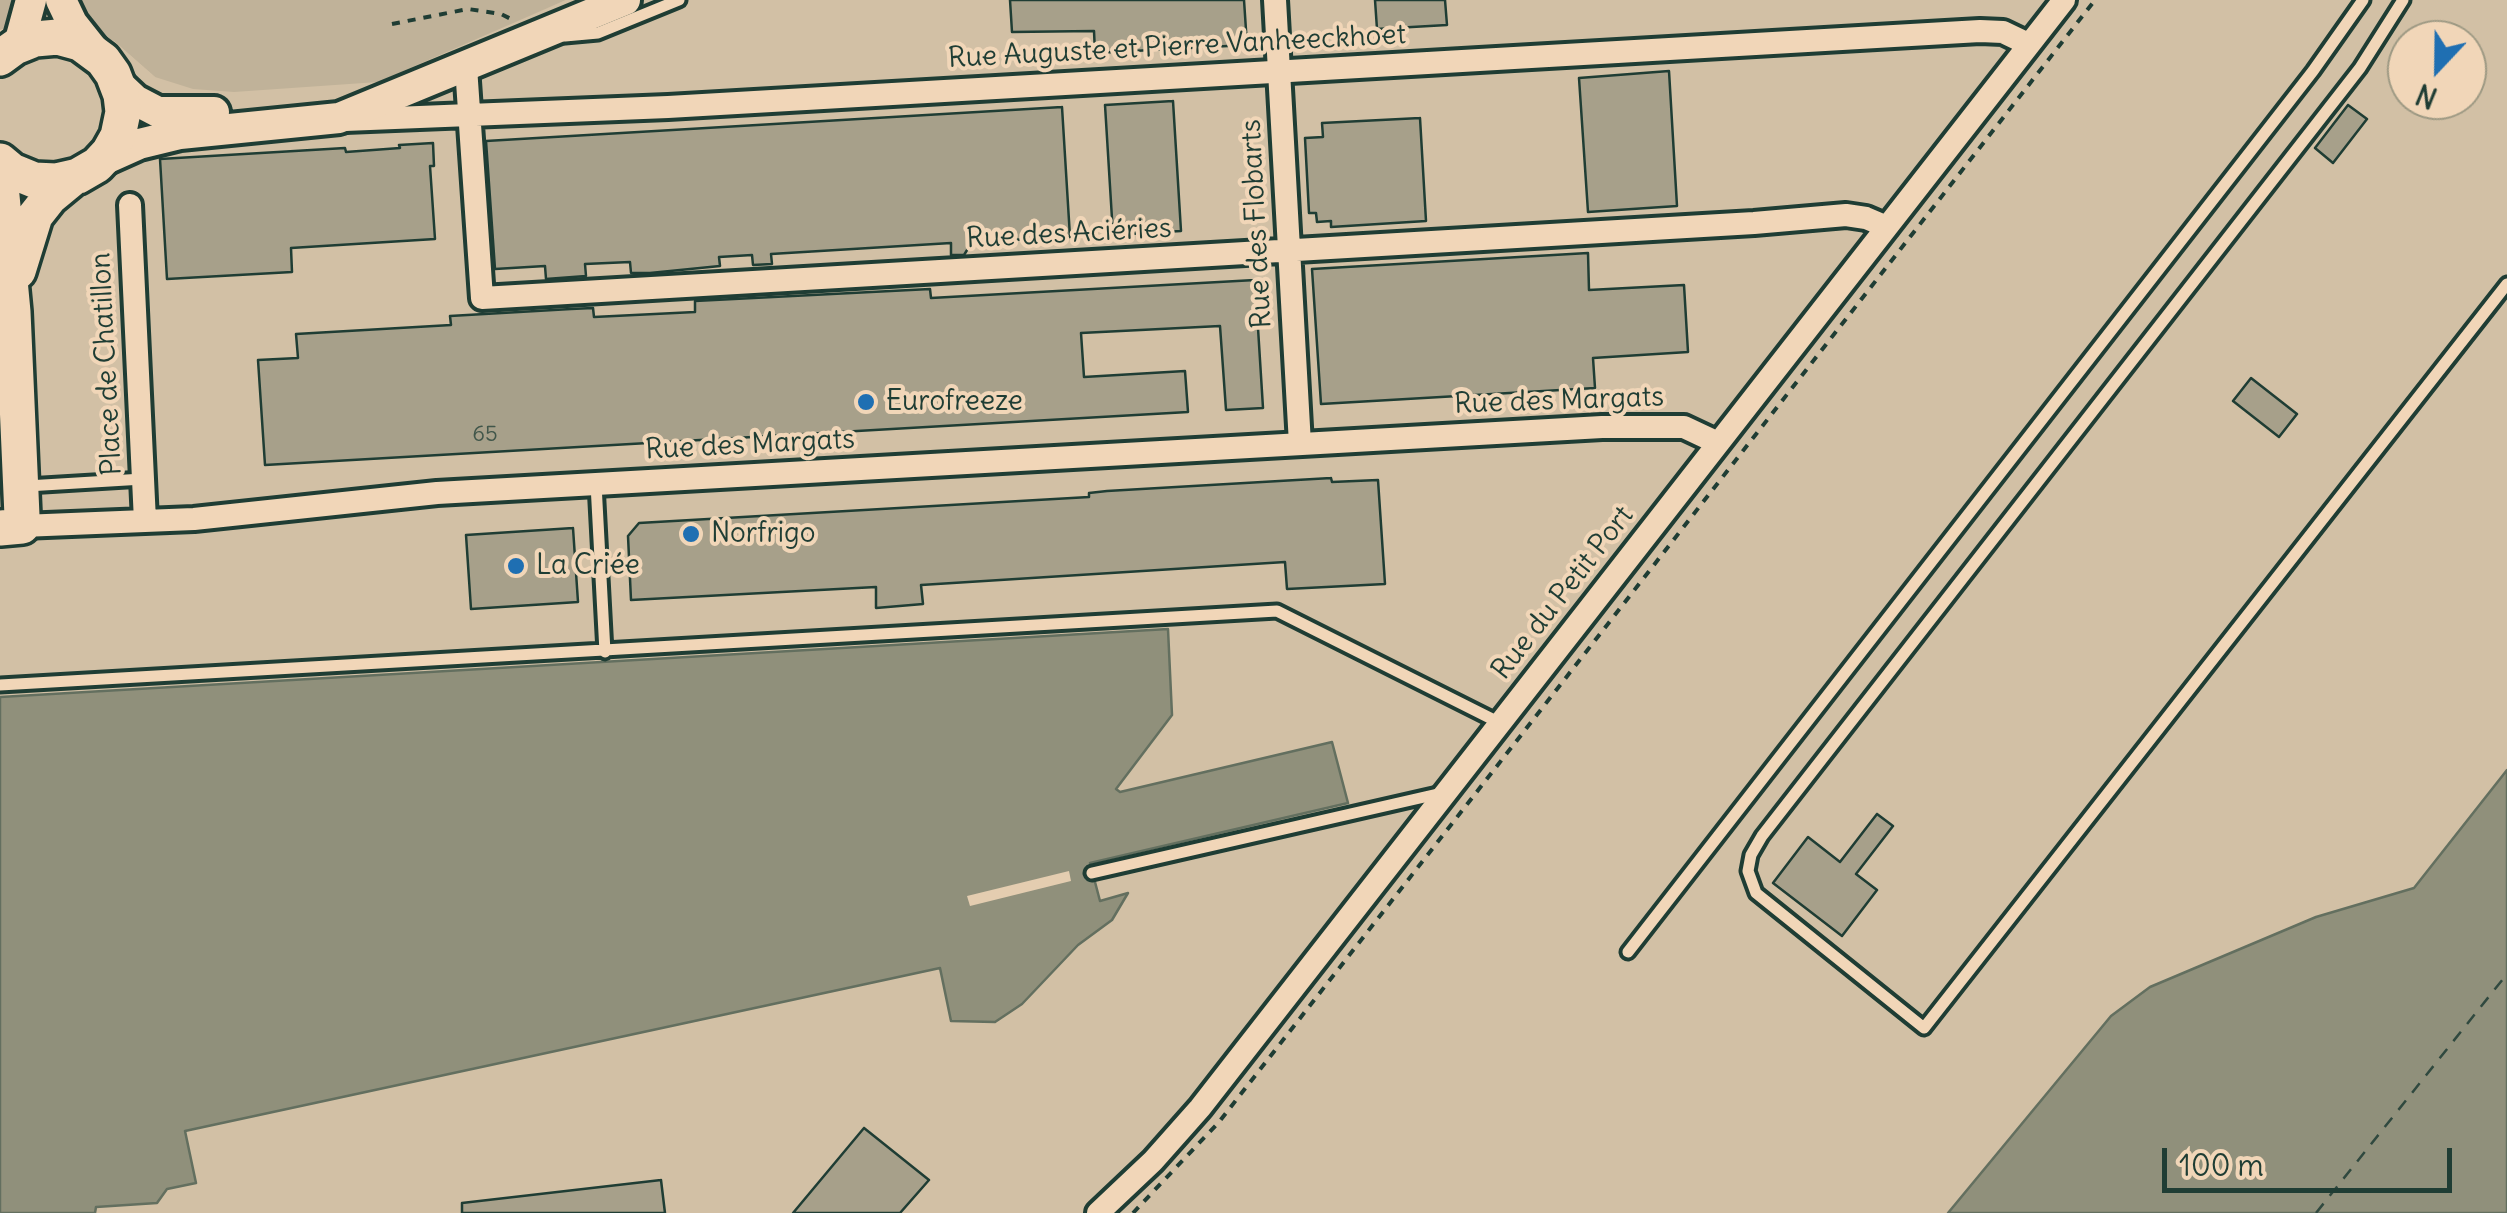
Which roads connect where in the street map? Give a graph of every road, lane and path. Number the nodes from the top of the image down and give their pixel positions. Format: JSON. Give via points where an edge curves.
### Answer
{"nodes":[{"id":1,"x":30,"y":0,"type":"edge"},
{"id":2,"x":61,"y":0,"type":"edge"},
{"id":3,"x":625,"y":0,"type":"edge"},
{"id":4,"x":679,"y":0,"type":"edge"},
{"id":5,"x":1275,"y":0,"type":"edge"},
{"id":6,"x":2064,"y":0,"type":"edge"},
{"id":7,"x":2096,"y":0,"type":"edge"},
{"id":8,"x":2363,"y":0,"type":"edge"},
{"id":9,"x":2403,"y":0,"type":"edge"},
{"id":10,"x":392,"y":24,"type":"dead end"},
{"id":11,"x":537,"y":37,"type":"junction"},
{"id":12,"x":2028,"y":44,"type":"junction"},
{"id":13,"x":6,"y":52,"type":"edge"},
{"id":14,"x":95,"y":52,"type":"junction"},
{"id":15,"x":466,"y":66,"type":"junction"},
{"id":16,"x":1279,"y":71,"type":"junction"},
{"id":17,"x":118,"y":84,"type":"junction"},
{"id":18,"x":405,"y":92,"type":"junction"},
{"id":19,"x":470,"y":116,"type":"junction"},
{"id":20,"x":326,"y":120,"type":"junction"},
{"id":21,"x":0,"y":161,"type":"edge"},
{"id":22,"x":87,"y":169,"type":"junction"},
{"id":23,"x":0,"y":175,"type":"edge"},
{"id":24,"x":130,"y":205,"type":"dead end"},
{"id":25,"x":1888,"y":227,"type":"junction"},
{"id":26,"x":1289,"y":251,"type":"junction"},
{"id":27,"x":2507,"y":284,"type":"edge"},
{"id":28,"x":7,"y":312,"type":"edge"},
{"id":29,"x":1718,"y":443,"type":"junction"},
{"id":30,"x":1300,"y":444,"type":"junction"},
{"id":31,"x":143,"y":479,"type":"junction"},
{"id":32,"x":596,"y":484,"type":"junction"},
{"id":33,"x":22,"y":486,"type":"junction"},
{"id":34,"x":145,"y":521,"type":"junction"},
{"id":35,"x":11,"y":527,"type":"edge"},
{"id":36,"x":605,"y":652,"type":"junction"},
{"id":37,"x":0,"y":685,"type":"edge"},
{"id":38,"x":1500,"y":723,"type":"junction"},
{"id":39,"x":1446,"y":792,"type":"junction"},
{"id":40,"x":1092,"y":873,"type":"dead end"},
{"id":41,"x":1628,"y":952,"type":"dead end"},
{"id":42,"x":1098,"y":1213,"type":"edge"},
{"id":43,"x":1133,"y":1213,"type":"edge"}],
"edges":[{"from":1,"to":13,"type":"street"},
{"from":2,"to":14,"type":"street"},
{"from":3,"to":11,"type":"street"},
{"from":4,"to":11,"type":"lane","via":[[598,33]]},
{"from":5,"to":16,"type":"street","name":"Rue des Flobarts"},
{"from":6,"to":12,"type":"street","name":"Rue du Petit Port"},
{"from":7,"to":43,"type":"path","via":[[1219,1122]]},
{"from":8,"to":41,"type":"lane"},
{"from":9,"to":27,"type":"lane","via":[[2360,68],[1762,836],[1748,862],[1756,893],[1924,1028]]},
{"from":10,"to":11,"type":"path","via":[[468,10],[501,14]]},
{"from":11,"to":15,"type":"street"},
{"from":12,"to":16,"type":"street","name":"Rue Auguste et Pierre Vanheeckhoet","via":[[2003,32],[1980,31]]},
{"from":12,"to":25,"type":"street","name":"Rue du Petit Port"},
{"from":13,"to":14,"type":"main road","via":[[36,38],[58,38]]},
{"from":14,"to":17,"type":"main road"},
{"from":15,"to":18,"type":"street"},
{"from":15,"to":19,"type":"street","name":"Rue des Aciéries"},
{"from":16,"to":19,"type":"street","name":"Rue Auguste et Pierre Vanheeckhoet"},
{"from":16,"to":26,"type":"street","name":"Rue des Flobarts"},
{"from":17,"to":18,"type":"street","via":[[141,104],[174,114],[352,103]]},
{"from":17,"to":22,"type":"main road","via":[[123,106],[116,141]]},
{"from":18,"to":20,"type":"street"},
{"from":19,"to":20,"type":"street","name":"Rue Auguste et Pierre Vanheeckhoet"},
{"from":19,"to":26,"type":"street","name":"Rue des Aciéries","via":[[482,298]]},
{"from":20,"to":22,"type":"street","via":[[180,134],[139,144]]},
{"from":21,"to":22,"type":"main road","via":[[50,182]]},
{"from":22,"to":28,"type":"main road","via":[[44,204],[29,229]]},
{"from":23,"to":28,"type":"main road"},
{"from":24,"to":31,"type":"street","name":"Place de Chatillon"},
{"from":25,"to":26,"type":"street","name":"Rue des Aciéries","via":[[1846,215]]},
{"from":25,"to":29,"type":"street","name":"Rue du Petit Port"},
{"from":26,"to":30,"type":"street","name":"Rue des Flobarts"},
{"from":28,"to":33,"type":"main road"},
{"from":29,"to":30,"type":"street","name":"Rue des Margats","via":[[1692,428],[1658,425]]},
{"from":29,"to":38,"type":"street","name":"Rue du Petit Port"},
{"from":30,"to":32,"type":"street","name":"Rue des Margats"},
{"from":31,"to":33,"type":"lane"},
{"from":31,"to":34,"type":"street","name":"Place de Chatillon"},
{"from":32,"to":34,"type":"street","name":"Rue des Margats"},
{"from":32,"to":36,"type":"lane"},
{"from":33,"to":35,"type":"main road"},
{"from":34,"to":35,"type":"street","name":"Rue des Margats"},
{"from":36,"to":37,"type":"lane"},
{"from":36,"to":38,"type":"lane","via":[[1277,611]]},
{"from":38,"to":39,"type":"street","name":"Rue du Petit Port"},
{"from":39,"to":40,"type":"lane"},
{"from":39,"to":42,"type":"street","name":"Rue du Petit Port","via":[[1200,1108]]}]}
